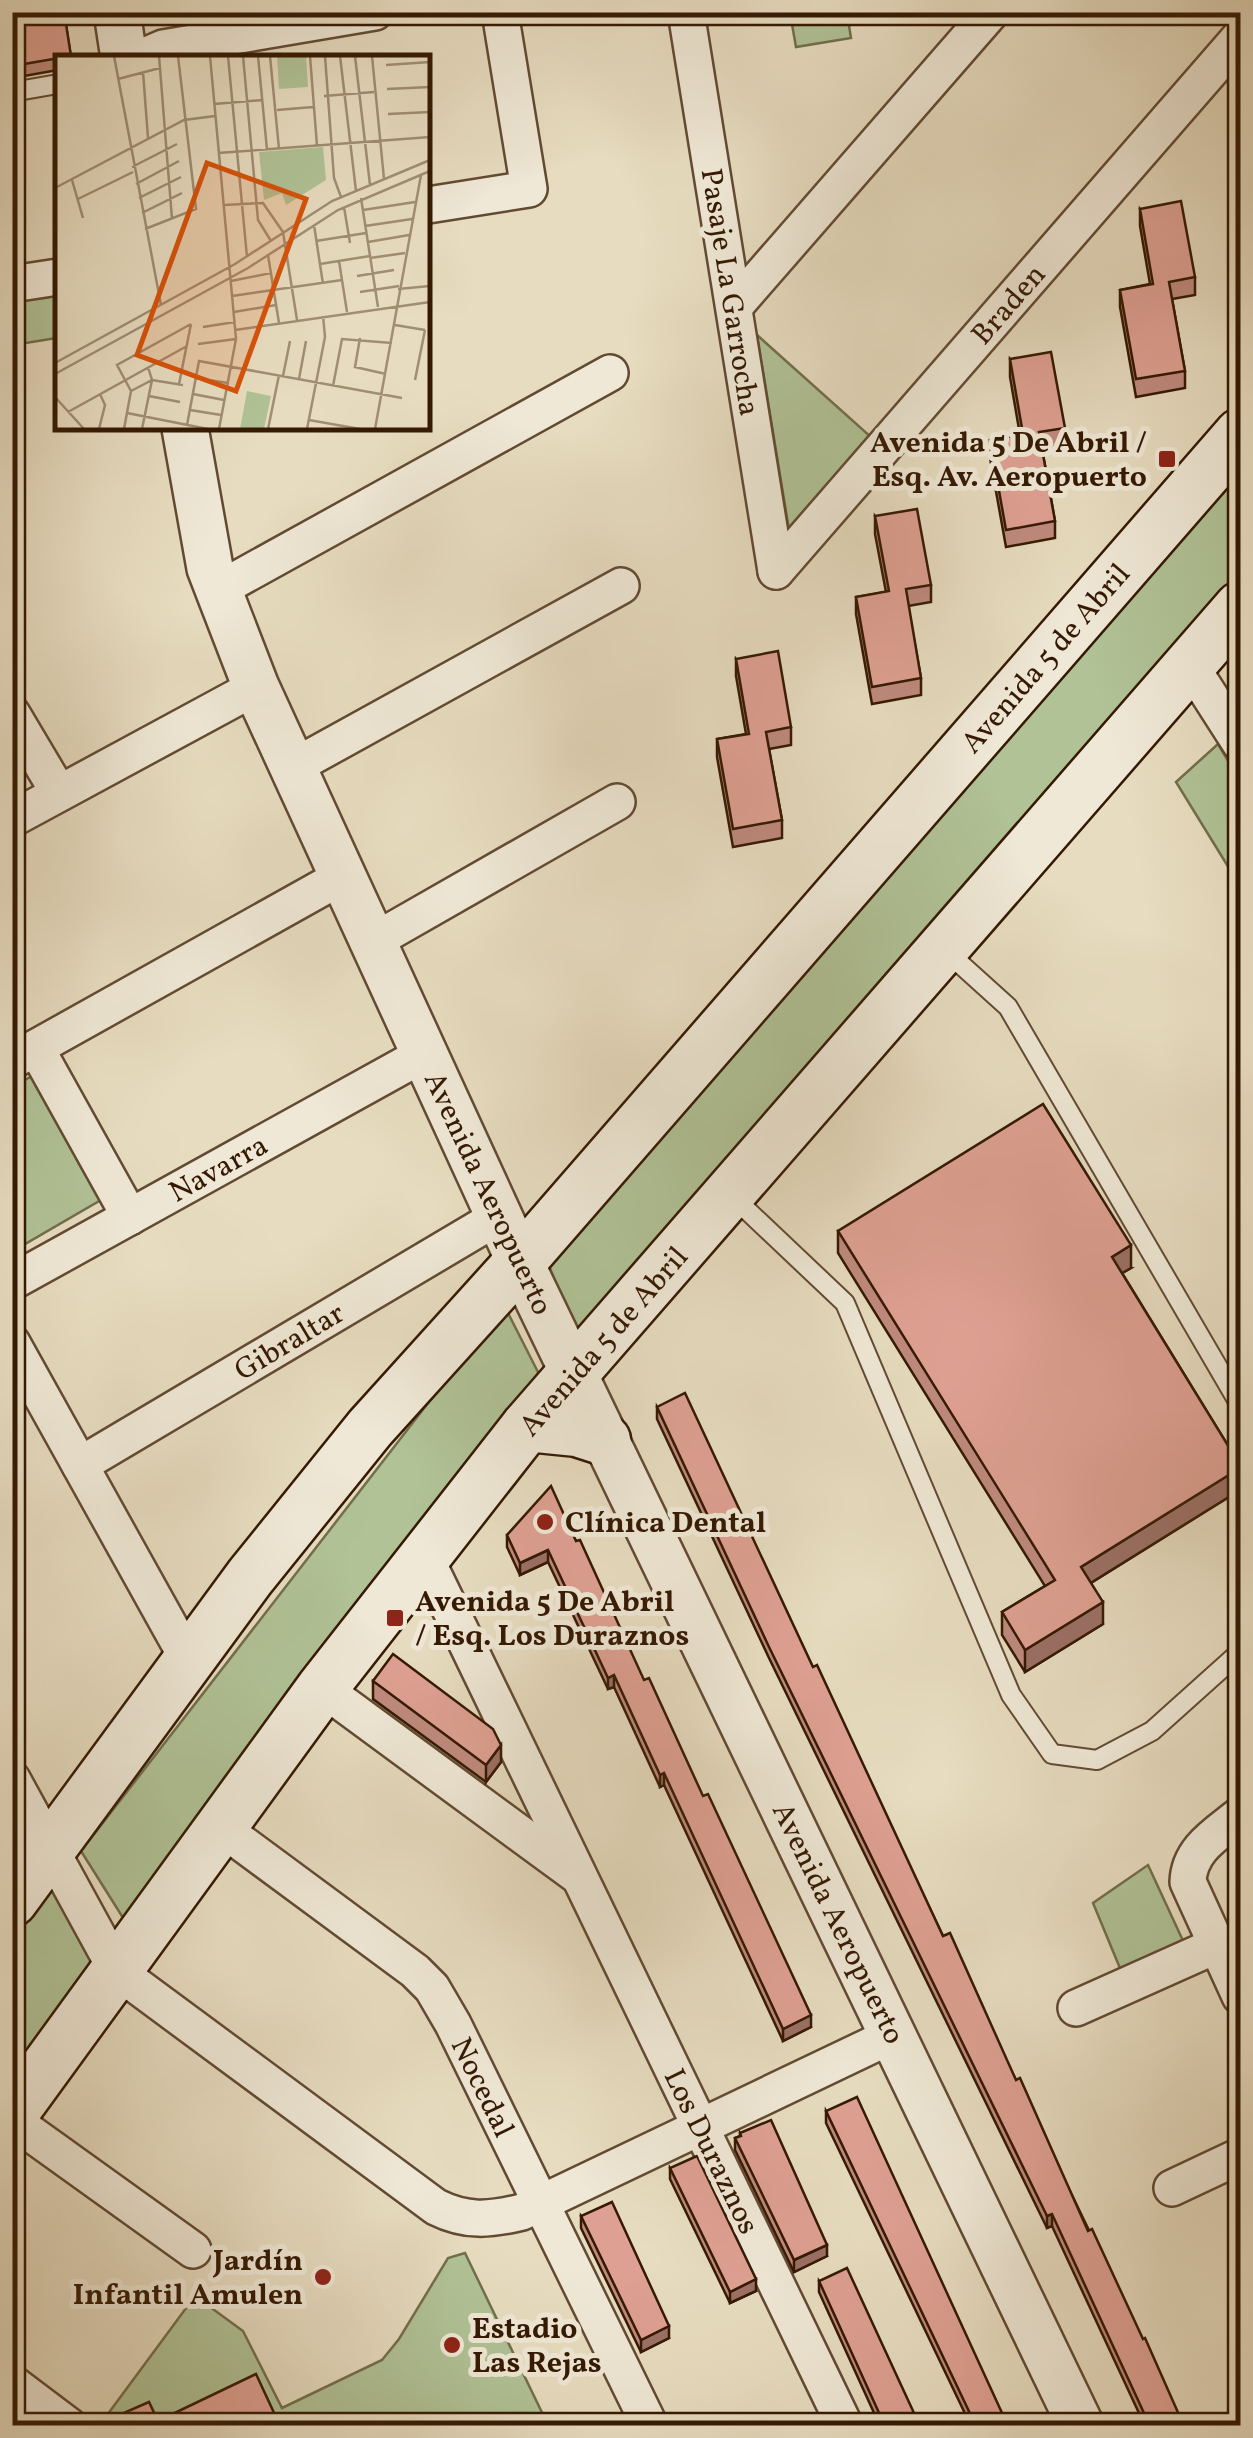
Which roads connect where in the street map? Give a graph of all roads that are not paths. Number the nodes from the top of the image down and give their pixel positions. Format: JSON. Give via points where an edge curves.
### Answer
{"nodes":[{"id":1,"x":117,"y":12,"type":"edge"},
{"id":2,"x":375,"y":12,"type":"edge"},
{"id":3,"x":500,"y":12,"type":"edge"},
{"id":4,"x":686,"y":12,"type":"edge"},
{"id":5,"x":991,"y":12,"type":"edge"},
{"id":6,"x":1240,"y":38,"type":"edge"},
{"id":7,"x":124,"y":55,"type":"edge"},
{"id":8,"x":147,"y":55,"type":"edge"},
{"id":9,"x":55,"y":85,"type":"edge"},
{"id":10,"x":12,"y":92,"type":"edge"},
{"id":11,"x":430,"y":205,"type":"edge"},
{"id":12,"x":55,"y":277,"type":"edge"},
{"id":13,"x":12,"y":284,"type":"edge"},
{"id":14,"x":734,"y":308,"type":"junction"},
{"id":15,"x":610,"y":374,"type":"dead end"},
{"id":16,"x":185,"y":430,"type":"edge"},
{"id":17,"x":1240,"y":434,"type":"edge"},
{"id":18,"x":776,"y":570,"type":"joint"},
{"id":19,"x":621,"y":586,"type":"dead end"},
{"id":20,"x":216,"y":591,"type":"junction"},
{"id":21,"x":1240,"y":606,"type":"edge"},
{"id":22,"x":1190,"y":665,"type":"junction"},
{"id":23,"x":256,"y":687,"type":"junction"},
{"id":24,"x":12,"y":714,"type":"edge"},
{"id":25,"x":1240,"y":743,"type":"edge"},
{"id":26,"x":293,"y":767,"type":"junction"},
{"id":27,"x":59,"y":794,"type":"junction"},
{"id":28,"x":617,"y":802,"type":"dead end"},
{"id":29,"x":12,"y":819,"type":"edge"},
{"id":30,"x":343,"y":876,"type":"junction"},
{"id":31,"x":372,"y":942,"type":"junction"},
{"id":32,"x":944,"y":949,"type":"junction"},
{"id":33,"x":424,"y":1054,"type":"junction"},
{"id":34,"x":24,"y":1055,"type":"edge"},
{"id":35,"x":730,"y":1194,"type":"junction"},
{"id":36,"x":130,"y":1217,"type":"junction"},
{"id":37,"x":498,"y":1217,"type":"junction"},
{"id":38,"x":520,"y":1262,"type":"junction"},
{"id":39,"x":12,"y":1282,"type":"edge"},
{"id":40,"x":12,"y":1343,"type":"edge"},
{"id":41,"x":573,"y":1373,"type":"junction"},
{"id":42,"x":1240,"y":1405,"type":"edge"},
{"id":43,"x":527,"y":1426,"type":"junction"},
{"id":44,"x":606,"y":1440,"type":"junction"},
{"id":45,"x":80,"y":1465,"type":"junction"},
{"id":46,"x":424,"y":1555,"type":"junction"},
{"id":47,"x":1240,"y":1652,"type":"edge"},
{"id":48,"x":189,"y":1661,"type":"junction"},
{"id":49,"x":322,"y":1688,"type":"junction"},
{"id":50,"x":12,"y":1779,"type":"edge"},
{"id":51,"x":1240,"y":1815,"type":"edge"},
{"id":52,"x":220,"y":1827,"type":"junction"},
{"id":53,"x":52,"y":1849,"type":"junction"},
{"id":54,"x":580,"y":1877,"type":"junction"},
{"id":55,"x":12,"y":1901,"type":"edge"},
{"id":56,"x":1217,"y":1945,"type":"junction"},
{"id":57,"x":117,"y":1972,"type":"junction"},
{"id":58,"x":1240,"y":1996,"type":"edge"},
{"id":59,"x":1076,"y":2008,"type":"dead end"},
{"id":60,"x":893,"y":2035,"type":"junction"},
{"id":61,"x":12,"y":2117,"type":"edge"},
{"id":62,"x":701,"y":2127,"type":"junction"},
{"id":63,"x":1240,"y":2156,"type":"edge"},
{"id":64,"x":1172,"y":2188,"type":"dead end"},
{"id":65,"x":540,"y":2204,"type":"junction"},
{"id":66,"x":193,"y":2250,"type":"dead end"},
{"id":67,"x":12,"y":2383,"type":"edge"},
{"id":68,"x":68,"y":2426,"type":"edge"},
{"id":69,"x":650,"y":2426,"type":"edge"},
{"id":70,"x":845,"y":2426,"type":"edge"},
{"id":71,"x":1082,"y":2426,"type":"edge"}],
"edges":[{"from":1,"to":7,"type":"street"},
{"from":2,"to":8,"type":"street"},
{"from":3,"to":11,"type":"street","via":[[529,189]]},
{"from":4,"to":14,"type":"street","name":"Pasaje La Garrocha"},
{"from":5,"to":14,"type":"street"},
{"from":6,"to":18,"type":"street","name":"Braden"},
{"from":9,"to":10,"type":"lane"},
{"from":12,"to":13,"type":"street"},
{"from":14,"to":18,"type":"street","name":"Pasaje La Garrocha"},
{"from":15,"to":20,"type":"street"},
{"from":16,"to":20,"type":"street","name":"Avenida Aeropuerto"},
{"from":17,"to":38,"type":"main road","name":"Avenida 5 de Abril"},
{"from":19,"to":26,"type":"street"},
{"from":20,"to":23,"type":"street","name":"Avenida Aeropuerto"},
{"from":21,"to":22,"type":"main road","name":"Avenida 5 de Abril"},
{"from":22,"to":25,"type":"street"},
{"from":22,"to":32,"type":"main road","name":"Avenida 5 de Abril"},
{"from":23,"to":26,"type":"street","name":"Avenida Aeropuerto"},
{"from":23,"to":27,"type":"street"},
{"from":24,"to":27,"type":"street"},
{"from":26,"to":30,"type":"street","name":"Avenida Aeropuerto"},
{"from":27,"to":29,"type":"street"},
{"from":28,"to":31,"type":"street"},
{"from":30,"to":31,"type":"street","name":"Avenida Aeropuerto"},
{"from":30,"to":34,"type":"street"},
{"from":31,"to":33,"type":"street","name":"Avenida Aeropuerto"},
{"from":32,"to":35,"type":"main road","name":"Avenida 5 de Abril"},
{"from":32,"to":42,"type":"lane","via":[[1008,1007]]},
{"from":33,"to":36,"type":"street","name":"Navarra"},
{"from":33,"to":37,"type":"street","name":"Avenida Aeropuerto"},
{"from":34,"to":36,"type":"street"},
{"from":35,"to":41,"type":"main road","name":"Avenida 5 de Abril"},
{"from":35,"to":47,"type":"lane","via":[[845,1303],[1011,1695],[1052,1754],[1097,1760],[1152,1731]]},
{"from":36,"to":39,"type":"street","name":"Navarra"},
{"from":37,"to":38,"type":"street","name":"Avenida Aeropuerto"},
{"from":37,"to":45,"type":"street","name":"Gibraltar"},
{"from":38,"to":41,"type":"street","name":"Avenida Aeropuerto"},
{"from":38,"to":48,"type":"main road","name":"Avenida 5 de Abril","via":[[370,1428]]},
{"from":40,"to":45,"type":"street"},
{"from":41,"to":43,"type":"main road","name":"Avenida 5 de Abril"},
{"from":41,"to":44,"type":"street","name":"Avenida Aeropuerto"},
{"from":43,"to":44,"type":"main road"},
{"from":43,"to":46,"type":"main road","name":"Avenida 5 de Abril"},
{"from":44,"to":60,"type":"street","name":"Avenida Aeropuerto"},
{"from":45,"to":48,"type":"street"},
{"from":46,"to":49,"type":"main road","name":"Avenida 5 de Abril"},
{"from":46,"to":54,"type":"street","name":"Los Duraznos"},
{"from":48,"to":53,"type":"main road","name":"Avenida 5 de Abril"},
{"from":49,"to":52,"type":"main road","name":"Avenida 5 de Abril"},
{"from":49,"to":54,"type":"street","name":"Los Duraznos"},
{"from":50,"to":53,"type":"street"},
{"from":51,"to":56,"type":"street","via":[[1198,1850],[1188,1869],[1192,1894]]},
{"from":52,"to":57,"type":"main road","name":"Avenida 5 de Abril"},
{"from":52,"to":65,"type":"street","name":"Nocedal","via":[[432,1988]]},
{"from":53,"to":55,"type":"main road","name":"Avenida 5 de Abril"},
{"from":53,"to":57,"type":"street"},
{"from":54,"to":62,"type":"street","name":"Los Duraznos"},
{"from":56,"to":58,"type":"street"},
{"from":56,"to":59,"type":"street"},
{"from":57,"to":61,"type":"main road","name":"Avenida 5 de Abril"},
{"from":57,"to":65,"type":"street","via":[[436,2207],[467,2219],[503,2217]]},
{"from":60,"to":62,"type":"street"},
{"from":60,"to":71,"type":"street","name":"Avenida Aeropuerto"},
{"from":61,"to":66,"type":"street"},
{"from":62,"to":65,"type":"street"},
{"from":62,"to":70,"type":"street","name":"Los Duraznos"},
{"from":63,"to":64,"type":"street"},
{"from":65,"to":69,"type":"street","name":"Nocedal"},
{"from":67,"to":68,"type":"street"}]}
